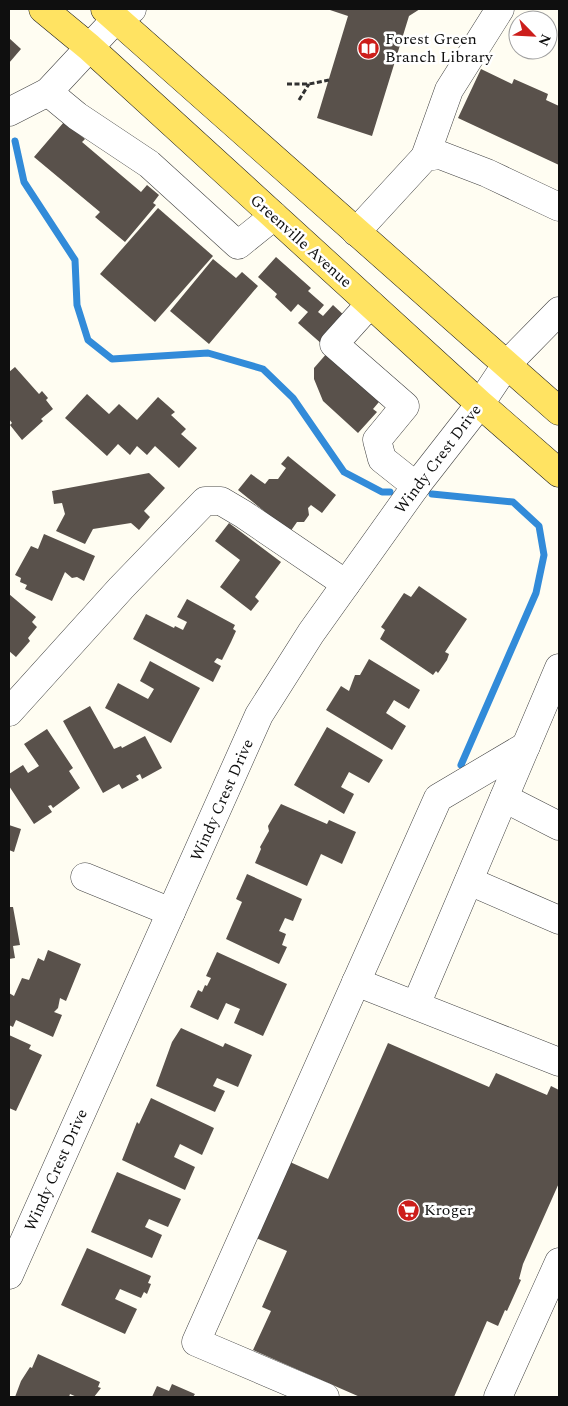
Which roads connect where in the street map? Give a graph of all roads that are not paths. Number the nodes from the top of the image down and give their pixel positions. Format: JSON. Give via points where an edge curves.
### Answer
{"nodes":[{"id":1,"x":42,"y":9,"type":"edge"},
{"id":2,"x":500,"y":9,"type":"edge"},
{"id":3,"x":117,"y":12,"type":"edge"},
{"id":4,"x":89,"y":47,"type":"junction"},
{"id":5,"x":48,"y":92,"type":"junction"},
{"id":6,"x":9,"y":112,"type":"edge"},
{"id":7,"x":425,"y":157,"type":"junction"},
{"id":8,"x":559,"y":207,"type":"edge"},
{"id":9,"x":274,"y":216,"type":"junction"},
{"id":10,"x":356,"y":232,"type":"junction"},
{"id":11,"x":370,"y":304,"type":"junction"},
{"id":12,"x":559,"y":311,"type":"edge"},
{"id":13,"x":506,"y":366,"type":"junction"},
{"id":14,"x":480,"y":404,"type":"junction"},
{"id":15,"x":559,"y":411,"type":"edge"},
{"id":16,"x":559,"y":473,"type":"edge"},
{"id":17,"x":416,"y":486,"type":"junction"},
{"id":18,"x":346,"y":584,"type":"junction"},
{"id":19,"x":559,"y":668,"type":"edge"},
{"id":20,"x":9,"y":712,"type":"edge"},
{"id":21,"x":526,"y":746,"type":"junction"},
{"id":22,"x":504,"y":798,"type":"junction"},
{"id":23,"x":559,"y":826,"type":"edge"},
{"id":24,"x":85,"y":877,"type":"dead end"},
{"id":25,"x":469,"y":881,"type":"junction"},
{"id":26,"x":171,"y":912,"type":"junction"},
{"id":27,"x":559,"y":920,"type":"edge"},
{"id":28,"x":356,"y":982,"type":"junction"},
{"id":29,"x":416,"y":1005,"type":"junction"},
{"id":30,"x":559,"y":1062,"type":"edge"},
{"id":31,"x":559,"y":1262,"type":"edge"},
{"id":32,"x":9,"y":1276,"type":"edge"},
{"id":33,"x":325,"y":1397,"type":"edge"},
{"id":34,"x":498,"y":1397,"type":"edge"}],
"edges":[{"from":1,"to":4,"type":"main road","name":"Greenville Avenue"},
{"from":2,"to":7,"type":"street","via":[[449,90]]},
{"from":3,"to":4,"type":"street"},
{"from":3,"to":10,"type":"main road"},
{"from":4,"to":5,"type":"street"},
{"from":4,"to":9,"type":"main road","name":"Greenville Avenue"},
{"from":5,"to":6,"type":"street"},
{"from":5,"to":9,"type":"street","via":[[77,116],[149,164],[238,245]]},
{"from":7,"to":8,"type":"street","via":[[440,155]]},
{"from":7,"to":10,"type":"street"},
{"from":9,"to":11,"type":"main road","name":"Greenville Avenue"},
{"from":10,"to":13,"type":"main road"},
{"from":11,"to":14,"type":"main road","name":"Greenville Avenue"},
{"from":11,"to":17,"type":"street","via":[[334,344],[405,406],[377,440],[382,458]]},
{"from":12,"to":13,"type":"street","name":"Windy Crest Drive"},
{"from":13,"to":14,"type":"street","name":"Windy Crest Drive"},
{"from":13,"to":15,"type":"main road"},
{"from":14,"to":16,"type":"main road","name":"Greenville Avenue"},
{"from":14,"to":17,"type":"street","name":"Windy Crest Drive"},
{"from":17,"to":18,"type":"street","name":"Windy Crest Drive"},
{"from":18,"to":20,"type":"street","via":[[221,501],[205,501]]},
{"from":18,"to":26,"type":"street","name":"Windy Crest Drive","via":[[259,715]]},
{"from":19,"to":21,"type":"street"},
{"from":21,"to":22,"type":"street"},
{"from":21,"to":28,"type":"street","via":[[438,798]]},
{"from":22,"to":23,"type":"street"},
{"from":22,"to":25,"type":"street"},
{"from":24,"to":26,"type":"street"},
{"from":25,"to":27,"type":"street"},
{"from":25,"to":29,"type":"street"},
{"from":26,"to":32,"type":"street","name":"Windy Crest Drive"},
{"from":28,"to":29,"type":"street"},
{"from":28,"to":33,"type":"street","via":[[196,1342]]},
{"from":29,"to":30,"type":"street"},
{"from":31,"to":34,"type":"street"}]}
